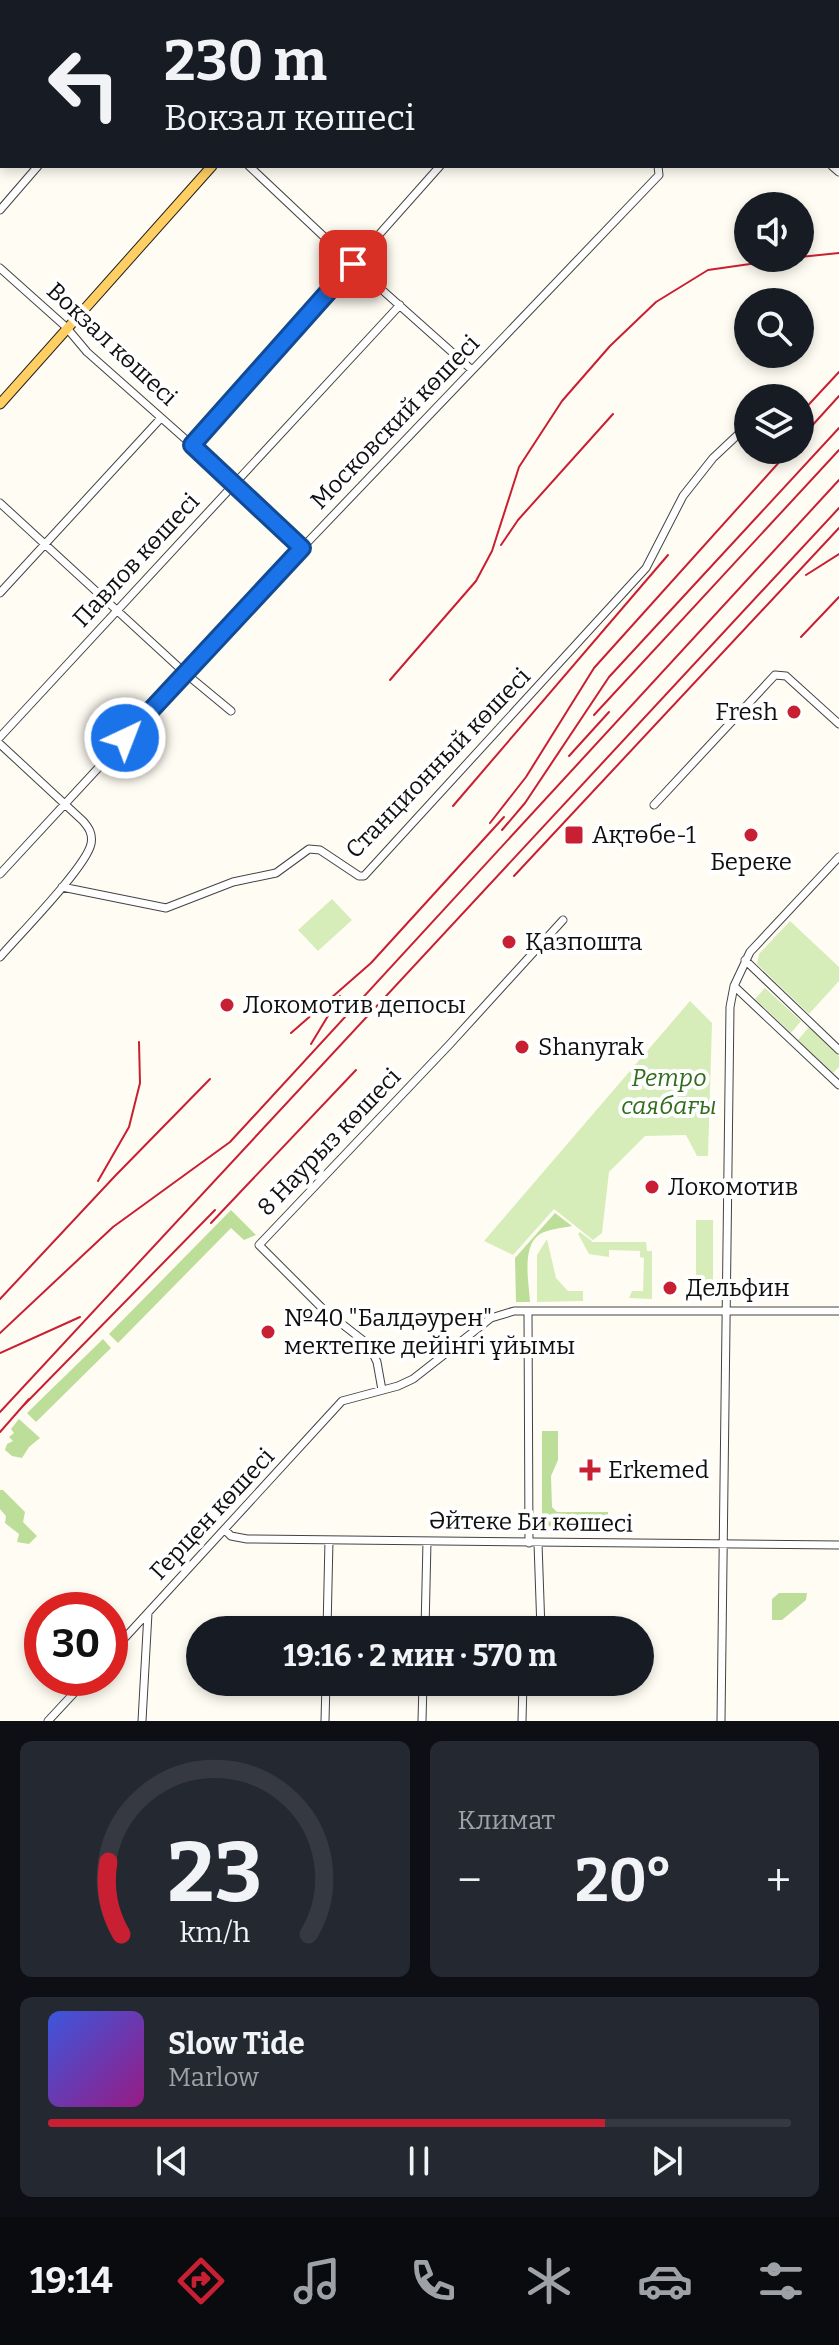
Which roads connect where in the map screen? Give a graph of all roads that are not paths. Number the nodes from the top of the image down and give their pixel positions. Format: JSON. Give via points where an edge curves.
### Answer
{"nodes":[{"id":1,"x":36,"y":168,"type":"edge"},
{"id":2,"x":210,"y":168,"type":"edge"},
{"id":3,"x":251,"y":168,"type":"edge"},
{"id":4,"x":438,"y":168,"type":"edge"},
{"id":5,"x":658,"y":170,"type":"edge"},
{"id":6,"x":0,"y":210,"type":"edge"},
{"id":7,"x":353,"y":264,"type":"junction"},
{"id":8,"x":0,"y":268,"type":"edge"},
{"id":9,"x":400,"y":305,"type":"junction"},
{"id":10,"x":66,"y":327,"type":"junction"},
{"id":11,"x":472,"y":370,"type":"junction"},
{"id":12,"x":0,"y":404,"type":"edge"},
{"id":13,"x":161,"y":418,"type":"junction"},
{"id":14,"x":734,"y":438,"type":"edge"},
{"id":15,"x":192,"y":445,"type":"junction"},
{"id":16,"x":234,"y":483,"type":"junction"},
{"id":17,"x":0,"y":503,"type":"edge"},
{"id":18,"x":45,"y":544,"type":"junction"},
{"id":19,"x":302,"y":548,"type":"junction"},
{"id":20,"x":0,"y":593,"type":"edge"},
{"id":21,"x":117,"y":611,"type":"junction"},
{"id":22,"x":185,"y":673,"type":"junction"},
{"id":23,"x":231,"y":711,"type":"dead end"},
{"id":24,"x":839,"y":724,"type":"edge"},
{"id":25,"x":0,"y":737,"type":"edge"},
{"id":26,"x":0,"y":744,"type":"edge"},
{"id":27,"x":65,"y":803,"type":"junction"},
{"id":28,"x":654,"y":805,"type":"dead end"},
{"id":29,"x":839,"y":857,"type":"edge"},
{"id":30,"x":0,"y":874,"type":"edge"},
{"id":31,"x":62,"y":887,"type":"junction"},
{"id":32,"x":563,"y":920,"type":"dead end"},
{"id":33,"x":0,"y":957,"type":"edge"},
{"id":34,"x":745,"y":960,"type":"junction"},
{"id":35,"x":734,"y":986,"type":"junction"},
{"id":36,"x":839,"y":1050,"type":"edge"},
{"id":37,"x":839,"y":1085,"type":"edge"},
{"id":38,"x":724,"y":1310,"type":"junction"},
{"id":39,"x":528,"y":1311,"type":"junction"},
{"id":40,"x":839,"y":1311,"type":"edge"},
{"id":41,"x":382,"y":1390,"type":"junction"},
{"id":42,"x":225,"y":1530,"type":"junction"},
{"id":43,"x":329,"y":1540,"type":"junction"},
{"id":44,"x":427,"y":1541,"type":"junction"},
{"id":45,"x":533,"y":1543,"type":"junction"},
{"id":46,"x":724,"y":1543,"type":"junction"},
{"id":47,"x":839,"y":1545,"type":"edge"},
{"id":48,"x":148,"y":1613,"type":"junction"},
{"id":49,"x":327,"y":1616,"type":"edge"},
{"id":50,"x":425,"y":1616,"type":"edge"},
{"id":51,"x":540,"y":1616,"type":"edge"},
{"id":52,"x":128,"y":1635,"type":"edge"},
{"id":53,"x":71,"y":1696,"type":"edge"},
{"id":54,"x":326,"y":1696,"type":"edge"},
{"id":55,"x":423,"y":1696,"type":"edge"},
{"id":56,"x":523,"y":1696,"type":"edge"},
{"id":57,"x":48,"y":1721,"type":"edge"},
{"id":58,"x":142,"y":1721,"type":"edge"},
{"id":59,"x":325,"y":1721,"type":"edge"},
{"id":60,"x":422,"y":1721,"type":"edge"},
{"id":61,"x":522,"y":1721,"type":"edge"},
{"id":62,"x":721,"y":1721,"type":"edge"}],
"edges":[{"from":1,"to":6,"type":"street"},
{"from":2,"to":10,"type":"main road"},
{"from":3,"to":7,"type":"street"},
{"from":4,"to":7,"type":"street"},
{"from":5,"to":11,"type":"street","name":"Московский көшесі"},
{"from":7,"to":9,"type":"street"},
{"from":7,"to":15,"type":"street"},
{"from":8,"to":10,"type":"street","name":"Вокзал көшесі"},
{"from":9,"to":11,"type":"street"},
{"from":9,"to":16,"type":"street","name":"Павлов көшесі"},
{"from":10,"to":12,"type":"main road"},
{"from":10,"to":13,"type":"street","name":"Вокзал көшесі"},
{"from":11,"to":19,"type":"street","name":"Московский көшесі"},
{"from":13,"to":15,"type":"street","name":"Вокзал көшесі"},
{"from":13,"to":18,"type":"street"},
{"from":14,"to":31,"type":"street","name":"Станционный көшесі","via":[[683,496],[646,568],[364,876],[309,849],[276,873],[233,882],[166,908]]},
{"from":15,"to":16,"type":"street","name":"Вокзал көшесі"},
{"from":16,"to":19,"type":"street","name":"Вокзал көшесі"},
{"from":16,"to":21,"type":"street","name":"Павлов көшесі"},
{"from":17,"to":18,"type":"street"},
{"from":18,"to":20,"type":"street"},
{"from":18,"to":21,"type":"street"},
{"from":19,"to":22,"type":"street","name":"Московский көшесі"},
{"from":21,"to":22,"type":"street"},
{"from":21,"to":25,"type":"street","name":"Павлов көшесі"},
{"from":22,"to":23,"type":"street"},
{"from":22,"to":27,"type":"street","name":"Московский көшесі"},
{"from":24,"to":28,"type":"street","via":[[786,676],[775,675]]},
{"from":26,"to":27,"type":"street"},
{"from":27,"to":30,"type":"street","name":"Московский көшесі"},
{"from":27,"to":31,"type":"street","via":[[92,838]]},
{"from":29,"to":34,"type":"street"},
{"from":31,"to":33,"type":"street"},
{"from":32,"to":41,"type":"street","name":"8 Наурыз көшесі","via":[[259,1245],[324,1310],[369,1345]]},
{"from":34,"to":35,"type":"street"},
{"from":34,"to":36,"type":"street"},
{"from":35,"to":37,"type":"street"},
{"from":35,"to":38,"type":"street"},
{"from":38,"to":39,"type":"street"},
{"from":38,"to":40,"type":"street"},
{"from":38,"to":46,"type":"street"},
{"from":39,"to":41,"type":"street","via":[[495,1315],[413,1379]]},
{"from":39,"to":45,"type":"street"},
{"from":41,"to":42,"type":"street","name":"Герцен көшесі","via":[[342,1401]]},
{"from":42,"to":43,"type":"street","name":"Әйтеке Би көшесі","via":[[247,1539]]},
{"from":42,"to":48,"type":"street","name":"Герцен көшесі"},
{"from":43,"to":44,"type":"street","name":"Әйтеке Би көшесі"},
{"from":43,"to":49,"type":"street"},
{"from":44,"to":45,"type":"street","name":"Әйтеке Би көшесі"},
{"from":44,"to":50,"type":"street"},
{"from":45,"to":46,"type":"street","name":"Әйтеке Би көшесі"},
{"from":45,"to":51,"type":"street"},
{"from":46,"to":47,"type":"street","name":"Әйтеке Би көшесі"},
{"from":46,"to":62,"type":"street"},
{"from":48,"to":52,"type":"street","name":"Герцен көшесі"},
{"from":48,"to":58,"type":"street"},
{"from":53,"to":57,"type":"street"},
{"from":54,"to":59,"type":"street"},
{"from":55,"to":60,"type":"street"},
{"from":56,"to":61,"type":"street"}]}
